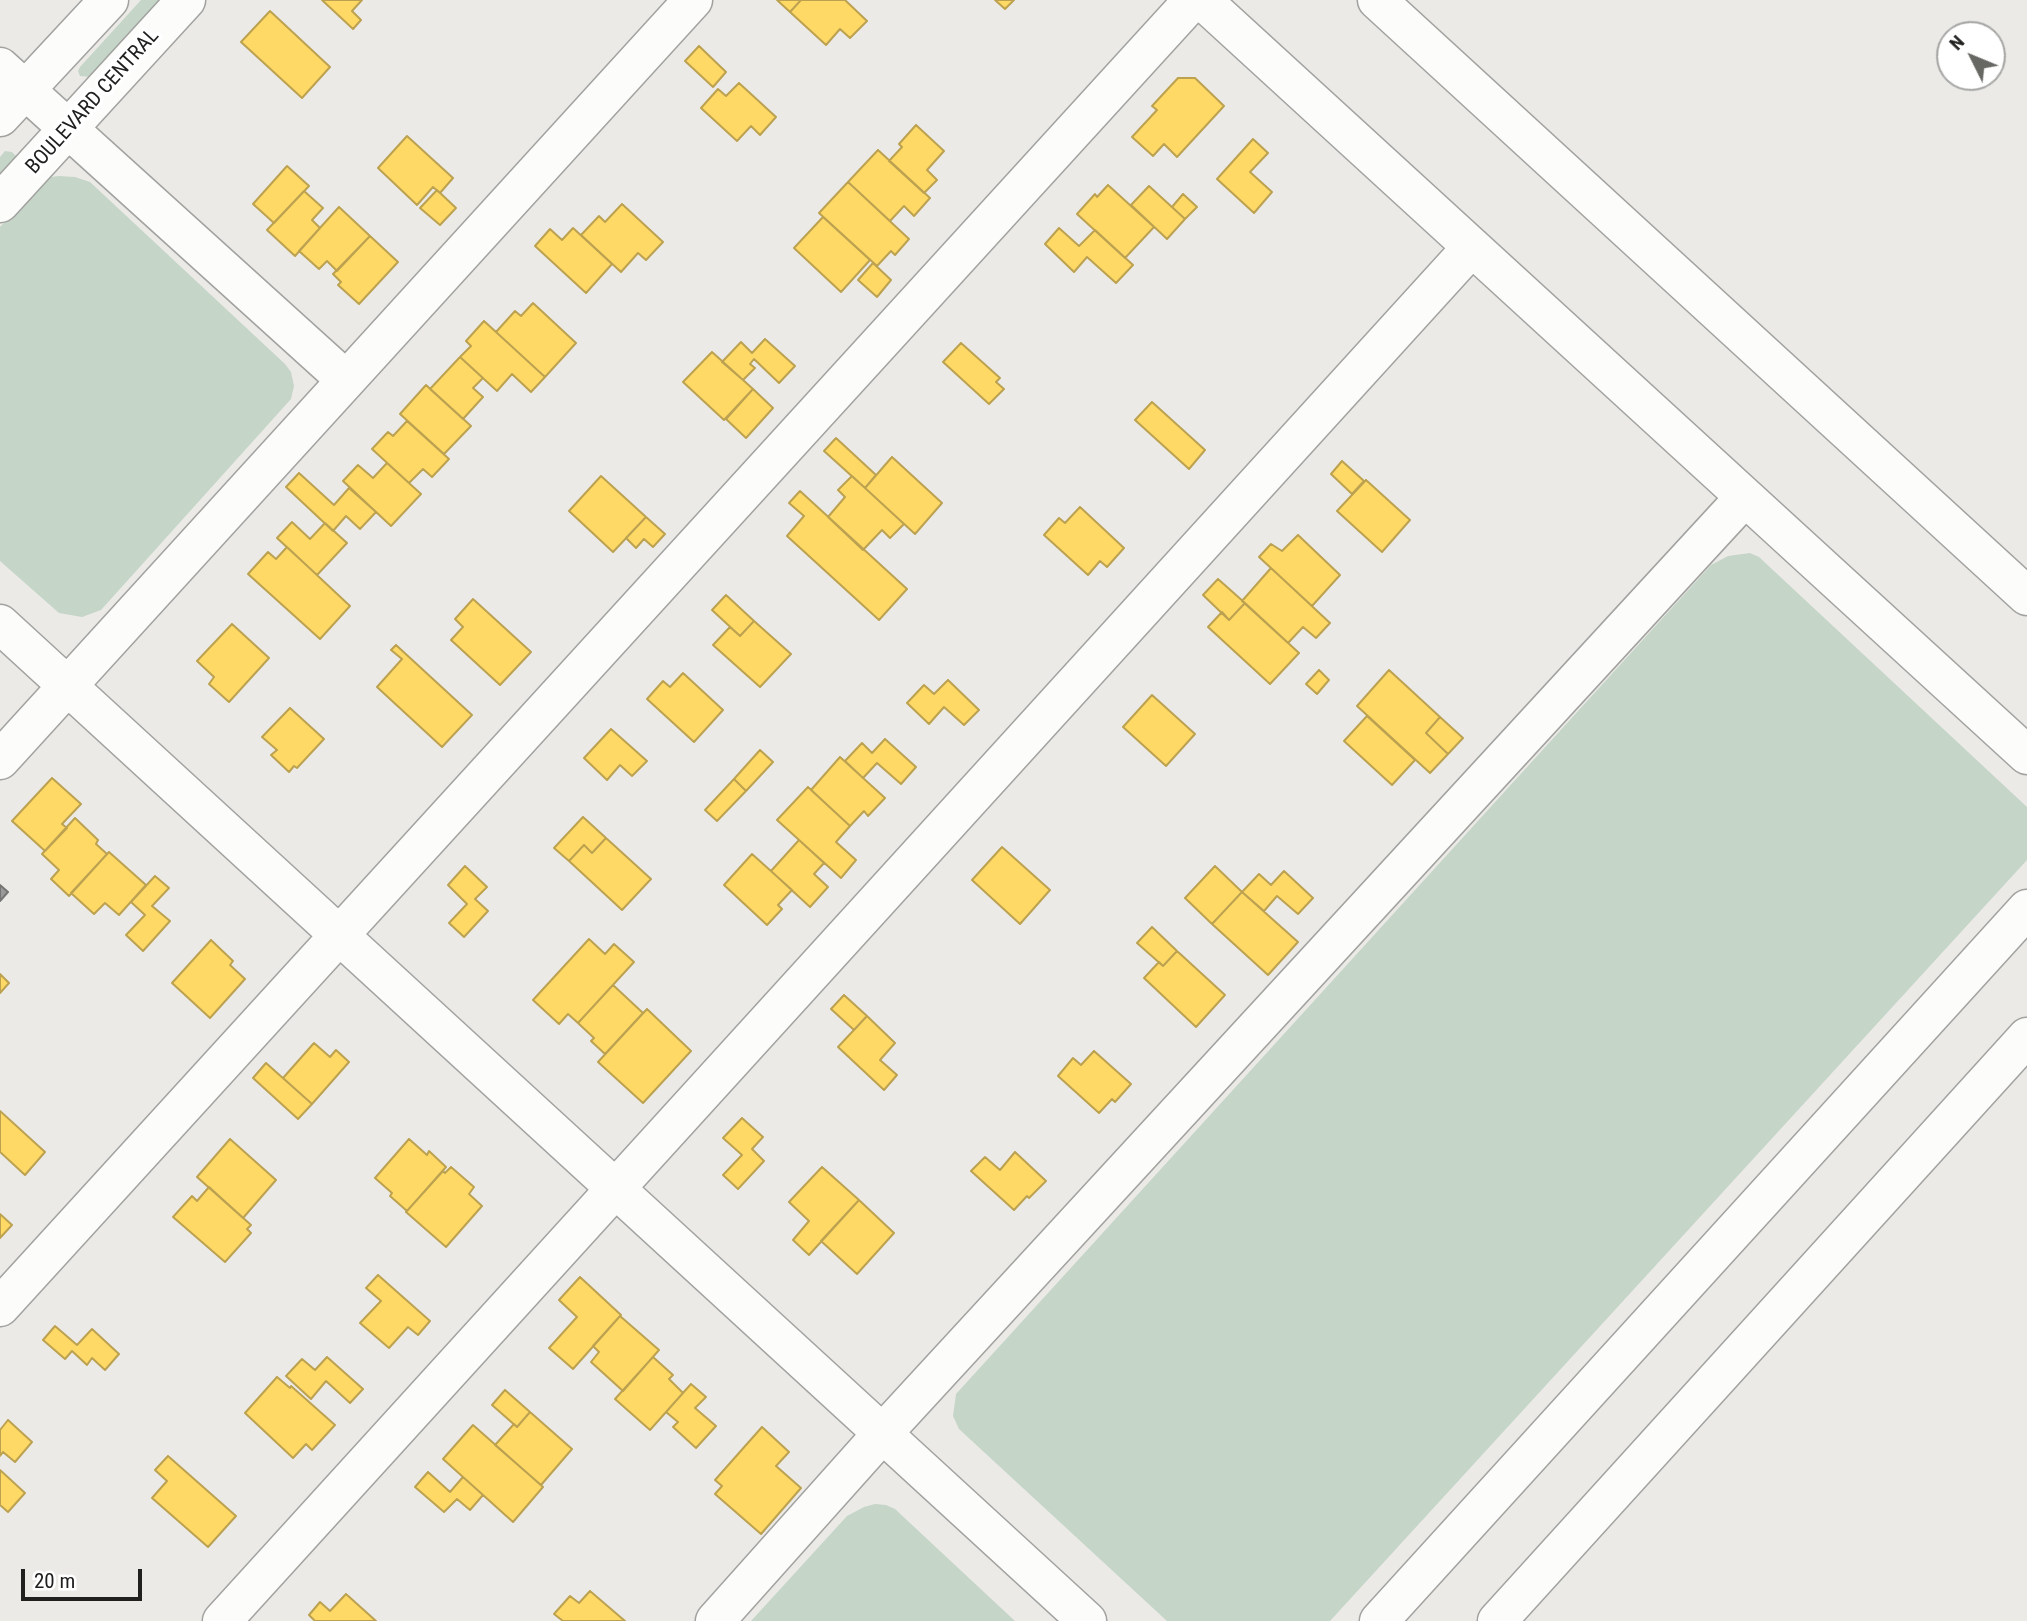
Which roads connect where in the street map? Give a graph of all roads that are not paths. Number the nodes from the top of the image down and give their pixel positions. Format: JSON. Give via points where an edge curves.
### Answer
{"nodes":[{"id":1,"x":108,"y":0,"type":"edge"},
{"id":2,"x":186,"y":0,"type":"edge"},
{"id":3,"x":693,"y":0,"type":"edge"},
{"id":4,"x":1192,"y":0,"type":"edge"},
{"id":5,"x":1202,"y":0,"type":"edge"},
{"id":6,"x":1377,"y":0,"type":"edge"},
{"id":7,"x":13,"y":78,"type":"edge"},
{"id":8,"x":0,"y":117,"type":"edge"},
{"id":9,"x":68,"y":129,"type":"junction"},
{"id":10,"x":0,"y":203,"type":"edge"},
{"id":11,"x":1472,"y":247,"type":"junction"},
{"id":12,"x":346,"y":380,"type":"junction"},
{"id":13,"x":1745,"y":497,"type":"junction"},
{"id":14,"x":2027,"y":596,"type":"edge"},
{"id":15,"x":0,"y":624,"type":"edge"},
{"id":16,"x":68,"y":685,"type":"junction"},
{"id":17,"x":2027,"y":755,"type":"edge"},
{"id":18,"x":0,"y":760,"type":"edge"},
{"id":19,"x":2027,"y":909,"type":"edge"},
{"id":20,"x":340,"y":935,"type":"junction"},
{"id":21,"x":2027,"y":1037,"type":"edge"},
{"id":22,"x":616,"y":1188,"type":"junction"},
{"id":23,"x":0,"y":1307,"type":"edge"},
{"id":24,"x":882,"y":1434,"type":"junction"},
{"id":25,"x":222,"y":1621,"type":"edge"},
{"id":26,"x":715,"y":1621,"type":"edge"},
{"id":27,"x":1087,"y":1621,"type":"edge"},
{"id":28,"x":1379,"y":1621,"type":"edge"},
{"id":29,"x":1497,"y":1621,"type":"edge"}],
"edges":[{"from":1,"to":7,"type":"street"},
{"from":2,"to":9,"type":"street","name":"BOULEVARD CENTRAL"},
{"from":3,"to":12,"type":"street"},
{"from":4,"to":20,"type":"street"},
{"from":5,"to":11,"type":"street"},
{"from":6,"to":14,"type":"street"},
{"from":7,"to":8,"type":"street"},
{"from":7,"to":9,"type":"street"},
{"from":9,"to":10,"type":"street","name":"BOULEVARD CENTRAL"},
{"from":9,"to":12,"type":"street"},
{"from":11,"to":13,"type":"street"},
{"from":11,"to":22,"type":"street"},
{"from":12,"to":16,"type":"street"},
{"from":13,"to":17,"type":"street"},
{"from":13,"to":24,"type":"street"},
{"from":15,"to":16,"type":"street"},
{"from":16,"to":18,"type":"street"},
{"from":16,"to":20,"type":"street"},
{"from":19,"to":28,"type":"street"},
{"from":20,"to":22,"type":"street"},
{"from":20,"to":23,"type":"street"},
{"from":21,"to":29,"type":"street"},
{"from":22,"to":24,"type":"street"},
{"from":22,"to":25,"type":"street"},
{"from":24,"to":26,"type":"street"},
{"from":24,"to":27,"type":"street"}]}
